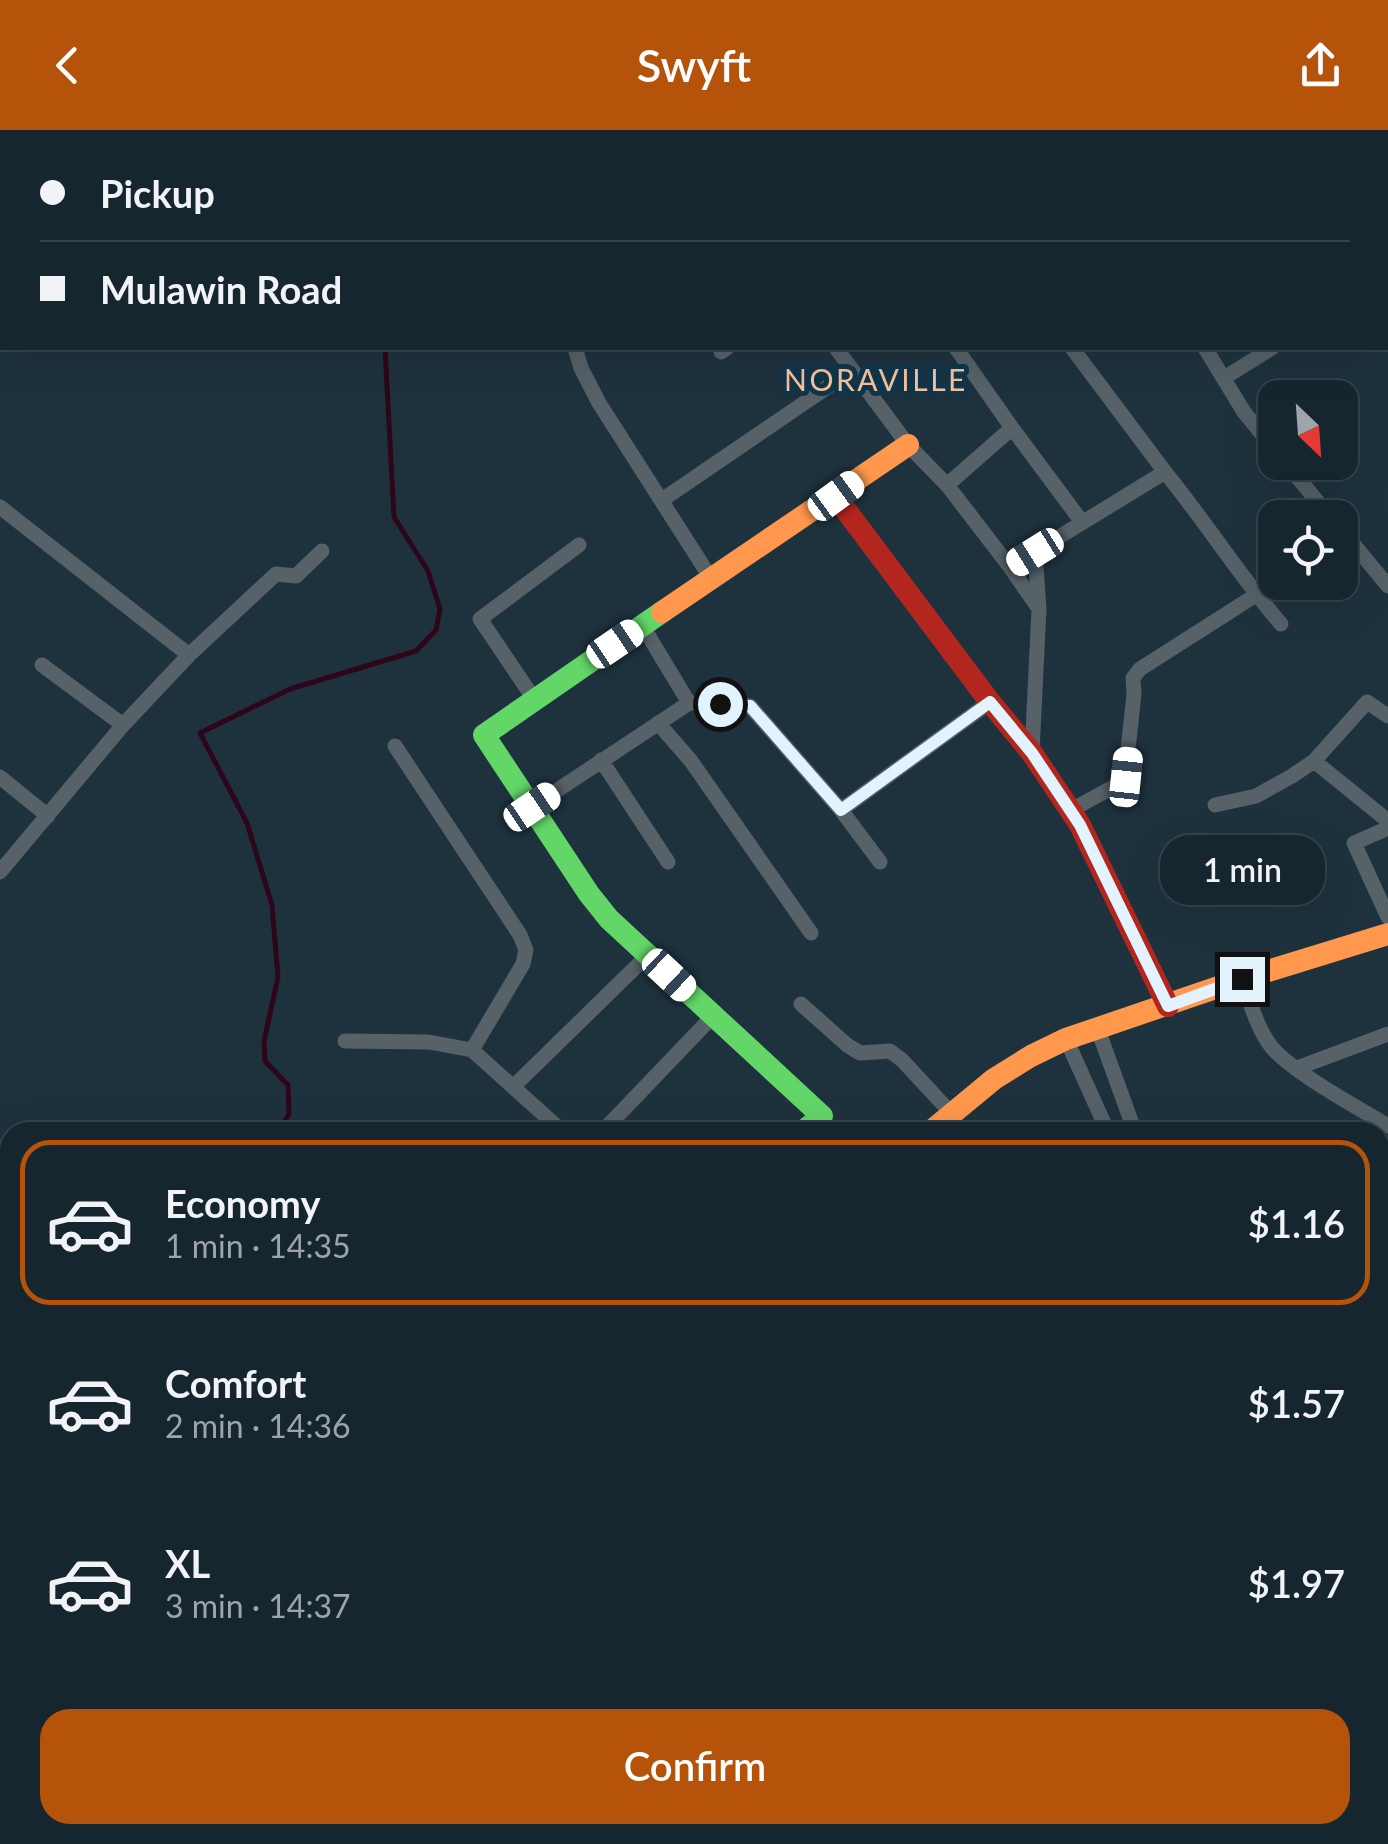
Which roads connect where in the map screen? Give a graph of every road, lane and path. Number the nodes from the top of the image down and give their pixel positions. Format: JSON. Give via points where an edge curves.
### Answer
{"nodes":[{"id":1,"x":575,"y":350,"type":"edge"},
{"id":2,"x":837,"y":350,"type":"edge"},
{"id":3,"x":957,"y":350,"type":"edge"},
{"id":4,"x":1074,"y":350,"type":"edge"},
{"id":5,"x":1206,"y":350,"type":"edge"},
{"id":6,"x":1269,"y":350,"type":"edge"},
{"id":7,"x":851,"y":370,"type":"junction"},
{"id":8,"x":1224,"y":378,"type":"junction"},
{"id":9,"x":1012,"y":428,"type":"junction"},
{"id":10,"x":1258,"y":429,"type":"edge"},
{"id":11,"x":908,"y":445,"type":"junction"},
{"id":12,"x":1165,"y":472,"type":"junction"},
{"id":13,"x":1300,"y":480,"type":"edge"},
{"id":14,"x":948,"y":486,"type":"junction"},
{"id":15,"x":836,"y":496,"type":"junction"},
{"id":16,"x":662,"y":500,"type":"junction"},
{"id":17,"x":1317,"y":500,"type":"edge"},
{"id":18,"x":0,"y":507,"type":"edge"},
{"id":19,"x":1082,"y":522,"type":"junction"},
{"id":20,"x":579,"y":545,"type":"dead end"},
{"id":21,"x":1358,"y":550,"type":"edge"},
{"id":22,"x":322,"y":551,"type":"dead end"},
{"id":23,"x":1035,"y":552,"type":"junction"},
{"id":24,"x":1010,"y":567,"type":"junction"},
{"id":25,"x":712,"y":580,"type":"junction"},
{"id":26,"x":1388,"y":586,"type":"edge"},
{"id":27,"x":1256,"y":594,"type":"junction"},
{"id":28,"x":1039,"y":609,"type":"junction"},
{"id":29,"x":1280,"y":624,"type":"dead end"},
{"id":30,"x":642,"y":625,"type":"junction"},
{"id":31,"x":190,"y":655,"type":"junction"},
{"id":32,"x":42,"y":665,"type":"dead end"},
{"id":33,"x":534,"y":699,"type":"junction"},
{"id":34,"x":990,"y":702,"type":"junction"},
{"id":35,"x":689,"y":703,"type":"junction"},
{"id":36,"x":1388,"y":716,"type":"edge"},
{"id":37,"x":658,"y":723,"type":"junction"},
{"id":38,"x":123,"y":726,"type":"junction"},
{"id":39,"x":395,"y":746,"type":"dead end"},
{"id":40,"x":1032,"y":753,"type":"junction"},
{"id":41,"x":601,"y":760,"type":"junction"},
{"id":42,"x":1314,"y":761,"type":"junction"},
{"id":43,"x":0,"y":777,"type":"edge"},
{"id":44,"x":1215,"y":805,"type":"dead end"},
{"id":45,"x":532,"y":807,"type":"junction"},
{"id":46,"x":841,"y":810,"type":"junction"},
{"id":47,"x":1071,"y":810,"type":"junction"},
{"id":48,"x":48,"y":816,"type":"junction"},
{"id":49,"x":1388,"y":824,"type":"edge"},
{"id":50,"x":668,"y":862,"type":"dead end"},
{"id":51,"x":880,"y":862,"type":"dead end"},
{"id":52,"x":0,"y":872,"type":"edge"},
{"id":53,"x":1388,"y":917,"type":"edge"},
{"id":54,"x":811,"y":934,"type":"dead end"},
{"id":55,"x":1388,"y":934,"type":"edge"},
{"id":56,"x":648,"y":955,"type":"junction"},
{"id":57,"x":1242,"y":979,"type":"junction"},
{"id":58,"x":801,"y":1004,"type":"dead end"},
{"id":59,"x":1168,"y":1006,"type":"junction"},
{"id":60,"x":712,"y":1016,"type":"junction"},
{"id":61,"x":1097,"y":1027,"type":"junction"},
{"id":62,"x":1388,"y":1034,"type":"edge"},
{"id":63,"x":1066,"y":1039,"type":"junction"},
{"id":64,"x":346,"y":1040,"type":"dead end"},
{"id":65,"x":472,"y":1050,"type":"junction"},
{"id":66,"x":1296,"y":1068,"type":"junction"},
{"id":67,"x":514,"y":1086,"type":"junction"},
{"id":68,"x":1123,"y":1098,"type":"junction"},
{"id":69,"x":1097,"y":1108,"type":"junction"},
{"id":70,"x":952,"y":1114,"type":"junction"},
{"id":71,"x":546,"y":1122,"type":"edge"},
{"id":72,"x":611,"y":1122,"type":"edge"},
{"id":73,"x":814,"y":1122,"type":"edge"},
{"id":74,"x":942,"y":1122,"type":"edge"},
{"id":75,"x":1103,"y":1122,"type":"edge"},
{"id":76,"x":1131,"y":1122,"type":"edge"},
{"id":77,"x":1382,"y":1122,"type":"edge"}],
"edges":[{"from":1,"to":16,"type":"street","via":[[599,403]]},
{"from":2,"to":7,"type":"street"},
{"from":3,"to":9,"type":"street"},
{"from":4,"to":12,"type":"street"},
{"from":5,"to":8,"type":"street"},
{"from":6,"to":8,"type":"street"},
{"from":7,"to":11,"type":"street"},
{"from":7,"to":16,"type":"street"},
{"from":8,"to":10,"type":"street"},
{"from":9,"to":14,"type":"street"},
{"from":9,"to":19,"type":"street"},
{"from":11,"to":14,"type":"street"},
{"from":11,"to":15,"type":"street"},
{"from":12,"to":19,"type":"street"},
{"from":12,"to":27,"type":"street"},
{"from":13,"to":17,"type":"street"},
{"from":14,"to":24,"type":"street"},
{"from":15,"to":25,"type":"street"},
{"from":15,"to":34,"type":"street"},
{"from":16,"to":25,"type":"street"},
{"from":18,"to":31,"type":"street"},
{"from":19,"to":23,"type":"street"},
{"from":20,"to":33,"type":"street","via":[[480,619]]},
{"from":21,"to":26,"type":"street"},
{"from":22,"to":31,"type":"street","via":[[296,576],[276,574]]},
{"from":23,"to":24,"type":"street"},
{"from":23,"to":28,"type":"street"},
{"from":24,"to":28,"type":"street"},
{"from":25,"to":30,"type":"street"},
{"from":27,"to":29,"type":"street"},
{"from":27,"to":47,"type":"street","via":[[1140,669],[1133,678],[1126,777]]},
{"from":28,"to":40,"type":"street"},
{"from":30,"to":33,"type":"street"},
{"from":30,"to":35,"type":"street"},
{"from":31,"to":38,"type":"street"},
{"from":32,"to":38,"type":"street"},
{"from":33,"to":45,"type":"street","via":[[484,735]]},
{"from":34,"to":40,"type":"street"},
{"from":34,"to":46,"type":"street"},
{"from":35,"to":37,"type":"street"},
{"from":35,"to":46,"type":"street","via":[[750,706]]},
{"from":36,"to":42,"type":"street","via":[[1367,702]]},
{"from":37,"to":41,"type":"street"},
{"from":37,"to":54,"type":"street","via":[[692,761]]},
{"from":38,"to":48,"type":"street"},
{"from":39,"to":65,"type":"street","via":[[526,950]]},
{"from":40,"to":47,"type":"street"},
{"from":41,"to":45,"type":"street"},
{"from":41,"to":50,"type":"street"},
{"from":42,"to":44,"type":"street","via":[[1256,796]]},
{"from":42,"to":49,"type":"street"},
{"from":43,"to":48,"type":"street"},
{"from":45,"to":56,"type":"street","via":[[589,894]]},
{"from":46,"to":51,"type":"street"},
{"from":47,"to":59,"type":"street"},
{"from":48,"to":52,"type":"street"},
{"from":49,"to":53,"type":"street","via":[[1354,843]]},
{"from":55,"to":57,"type":"street"},
{"from":56,"to":60,"type":"street"},
{"from":56,"to":67,"type":"street"},
{"from":57,"to":59,"type":"street"},
{"from":57,"to":66,"type":"street","via":[[1262,1034]]},
{"from":58,"to":70,"type":"street","via":[[860,1053],[890,1051]]},
{"from":59,"to":61,"type":"street"},
{"from":60,"to":72,"type":"street"},
{"from":60,"to":73,"type":"street","via":[[822,1116]]},
{"from":61,"to":63,"type":"street"},
{"from":61,"to":68,"type":"street"},
{"from":62,"to":66,"type":"street"},
{"from":63,"to":69,"type":"street"},
{"from":63,"to":70,"type":"street","via":[[994,1079]]},
{"from":64,"to":65,"type":"street"},
{"from":65,"to":67,"type":"street"},
{"from":66,"to":77,"type":"street"},
{"from":67,"to":71,"type":"street"},
{"from":68,"to":69,"type":"street"},
{"from":68,"to":76,"type":"street"},
{"from":69,"to":75,"type":"street"},
{"from":70,"to":74,"type":"street"}]}
